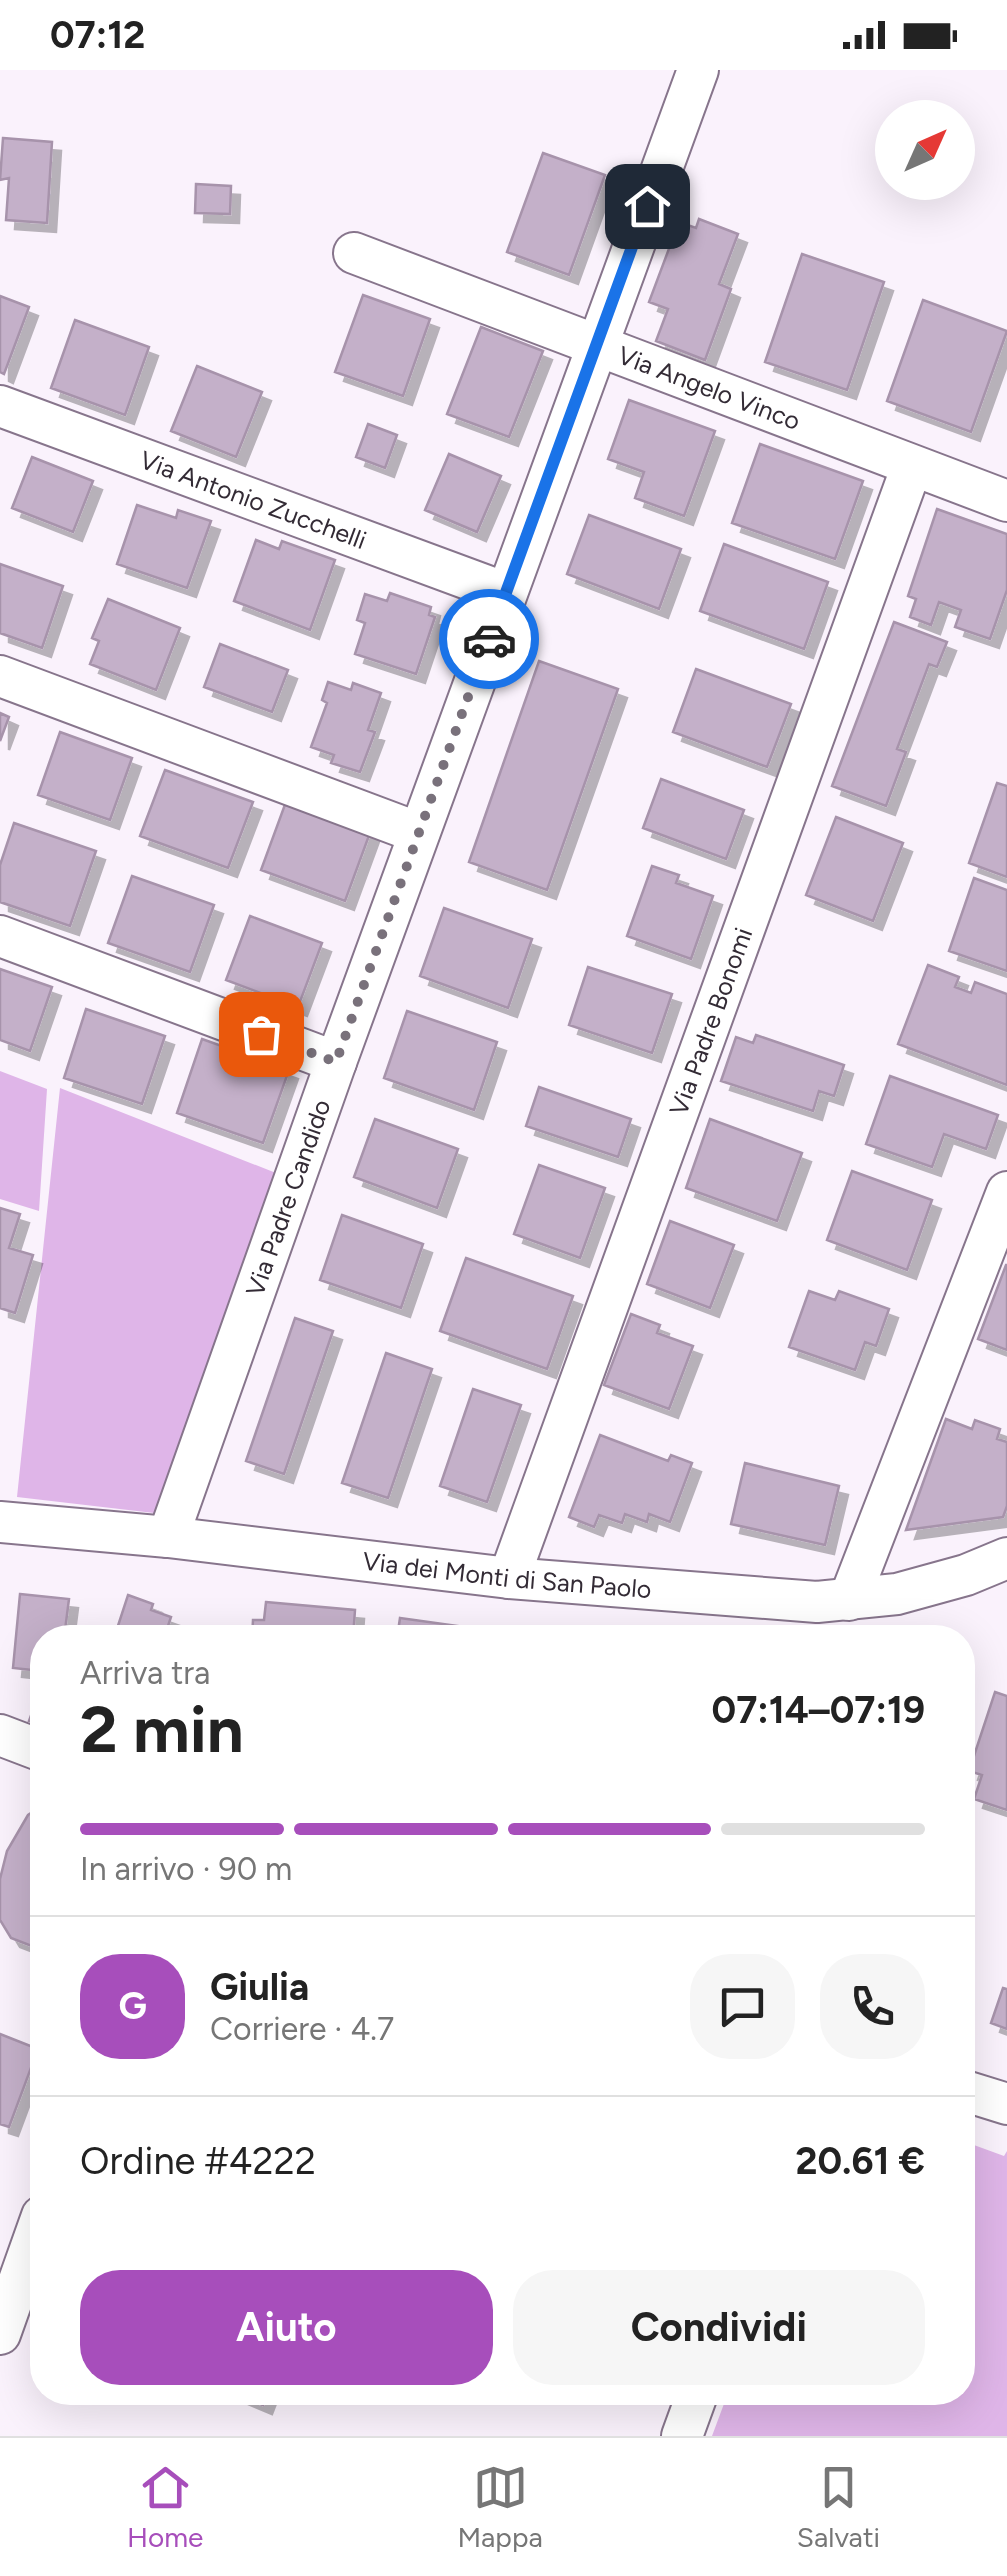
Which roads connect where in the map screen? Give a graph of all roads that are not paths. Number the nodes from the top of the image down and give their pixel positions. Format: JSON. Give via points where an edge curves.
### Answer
{"nodes":[{"id":1,"x":698,"y":70,"type":"edge"},
{"id":2,"x":354,"y":252,"type":"dead end"},
{"id":3,"x":596,"y":342,"type":"junction"},
{"id":4,"x":0,"y":406,"type":"edge"},
{"id":5,"x":912,"y":466,"type":"junction"},
{"id":6,"x":1007,"y":501,"type":"edge"},
{"id":7,"x":506,"y":592,"type":"junction"},
{"id":8,"x":0,"y":676,"type":"edge"},
{"id":9,"x":418,"y":833,"type":"junction"},
{"id":10,"x":0,"y":936,"type":"edge"},
{"id":11,"x":336,"y":1062,"type":"junction"},
{"id":12,"x":1007,"y":1192,"type":"edge"},
{"id":13,"x":0,"y":1522,"type":"edge"},
{"id":14,"x":168,"y":1538,"type":"junction"},
{"id":15,"x":1007,"y":1558,"type":"edge"},
{"id":16,"x":509,"y":1578,"type":"junction"},
{"id":17,"x":823,"y":1613,"type":"edge"},
{"id":18,"x":0,"y":1735,"type":"edge"},
{"id":19,"x":30,"y":1746,"type":"edge"},
{"id":20,"x":975,"y":2094,"type":"edge"},
{"id":21,"x":1007,"y":2104,"type":"edge"},
{"id":22,"x":30,"y":2250,"type":"edge"},
{"id":23,"x":0,"y":2334,"type":"edge"},
{"id":24,"x":693,"y":2405,"type":"edge"},
{"id":25,"x":682,"y":2436,"type":"edge"}],
"edges":[{"from":1,"to":3,"type":"street","name":"Via Padre Candido"},
{"from":2,"to":3,"type":"street","name":"Via Angelo Vinco"},
{"from":3,"to":5,"type":"street","name":"Via Angelo Vinco"},
{"from":3,"to":7,"type":"street","name":"Via Padre Candido"},
{"from":4,"to":7,"type":"street","name":"Via Antonio Zucchelli"},
{"from":5,"to":6,"type":"street","name":"Via Angelo Vinco"},
{"from":5,"to":16,"type":"street","name":"Via Padre Bonomi"},
{"from":7,"to":9,"type":"street","name":"Via Padre Candido"},
{"from":8,"to":9,"type":"street"},
{"from":9,"to":11,"type":"street","name":"Via Padre Candido"},
{"from":10,"to":11,"type":"street"},
{"from":11,"to":14,"type":"street","name":"Via Padre Candido"},
{"from":12,"to":17,"type":"street"},
{"from":13,"to":14,"type":"street","name":"Via dei Monti di San Paolo"},
{"from":14,"to":16,"type":"street","name":"Via dei Monti di San Paolo"},
{"from":15,"to":17,"type":"street","name":"Via dei Monti di San Paolo"},
{"from":16,"to":17,"type":"street","name":"Via dei Monti di San Paolo"},
{"from":18,"to":19,"type":"street"},
{"from":20,"to":21,"type":"street"},
{"from":22,"to":23,"type":"street"},
{"from":24,"to":25,"type":"street"}]}
